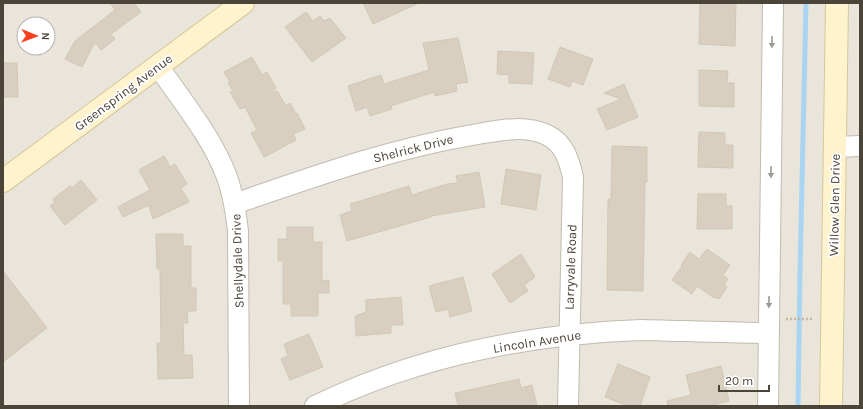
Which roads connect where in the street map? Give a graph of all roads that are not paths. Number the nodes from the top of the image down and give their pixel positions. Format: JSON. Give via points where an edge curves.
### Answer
{"nodes":[{"id":1,"x":243,"y":3,"type":"edge"},
{"id":2,"x":773,"y":3,"type":"edge"},
{"id":3,"x":837,"y":3,"type":"edge"},
{"id":4,"x":158,"y":66,"type":"junction"},
{"id":5,"x":860,"y":146,"type":"edge"},
{"id":6,"x":835,"y":147,"type":"junction"},
{"id":7,"x":573,"y":177,"type":"joint"},
{"id":8,"x":3,"y":181,"type":"edge"},
{"id":9,"x":234,"y":204,"type":"junction"},
{"id":10,"x":768,"y":333,"type":"junction"},
{"id":11,"x":568,"y":335,"type":"junction"},
{"id":12,"x":239,"y":406,"type":"edge"},
{"id":13,"x":315,"y":406,"type":"edge"},
{"id":14,"x":568,"y":406,"type":"edge"},
{"id":15,"x":768,"y":406,"type":"edge"},
{"id":16,"x":830,"y":406,"type":"edge"}],
"edges":[{"from":1,"to":4,"type":"street","name":"Greenspring Avenue"},
{"from":2,"to":10,"type":"street","one_way":true},
{"from":3,"to":6,"type":"street","name":"Willow Glen Drive"},
{"from":4,"to":8,"type":"street","name":"Greenspring Avenue"},
{"from":4,"to":9,"type":"street","name":"Shellydale Drive","via":[[219,158]]},
{"from":5,"to":6,"type":"street"},
{"from":6,"to":16,"type":"street","name":"Willow Glen Drive"},
{"from":7,"to":9,"type":"street","name":"Shelrick Drive","via":[[569,159],[561,145],[548,135],[515,129],[439,141],[387,154]]},
{"from":7,"to":11,"type":"street","name":"Larryvale Road"},
{"from":9,"to":12,"type":"street","name":"Shellydale Drive","via":[[238,231]]},
{"from":10,"to":11,"type":"street","name":"Lincoln Avenue","via":[[642,330]]},
{"from":10,"to":15,"type":"street"},
{"from":11,"to":13,"type":"street","name":"Lincoln Avenue","via":[[520,342],[420,366],[369,382]]},
{"from":11,"to":14,"type":"street","name":"Larryvale Road"}]}
